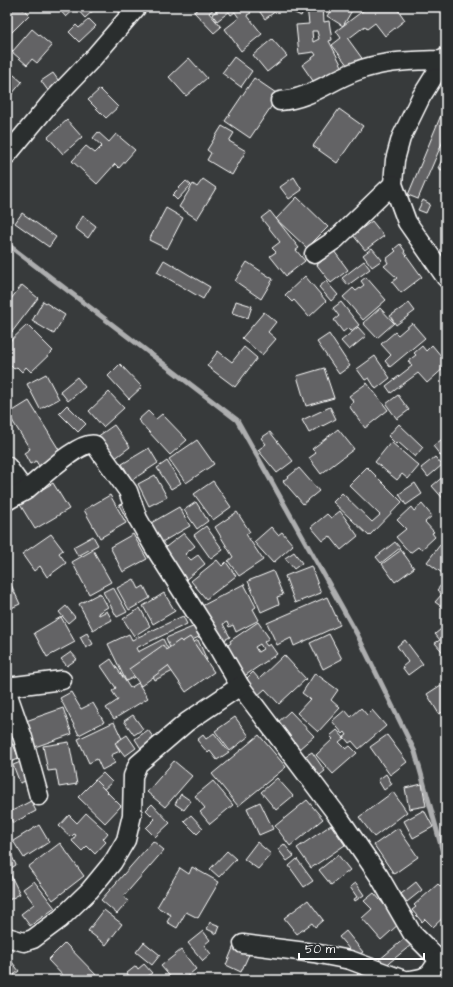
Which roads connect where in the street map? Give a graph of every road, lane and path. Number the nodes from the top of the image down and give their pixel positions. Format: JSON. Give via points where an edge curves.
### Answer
{"nodes":[{"id":1,"x":135,"y":8,"type":"edge"},
{"id":2,"x":444,"y":58,"type":"edge"},
{"id":3,"x":280,"y":101,"type":"dead end"},
{"id":4,"x":7,"y":155,"type":"edge"},
{"id":5,"x":393,"y":184,"type":"junction"},
{"id":6,"x":314,"y":254,"type":"dead end"},
{"id":7,"x":446,"y":278,"type":"edge"},
{"id":8,"x":7,"y":466,"type":"edge"},
{"id":9,"x":25,"y":491,"type":"junction"},
{"id":10,"x":7,"y":500,"type":"edge"},
{"id":11,"x":62,"y":680,"type":"dead end"},
{"id":12,"x":7,"y":686,"type":"edge"},
{"id":13,"x":240,"y":686,"type":"junction"},
{"id":14,"x":7,"y":692,"type":"edge"},
{"id":15,"x":39,"y":796,"type":"dead end"},
{"id":16,"x":7,"y":937,"type":"edge"},
{"id":17,"x":243,"y":944,"type":"dead end"},
{"id":18,"x":443,"y":961,"type":"edge"},
{"id":19,"x":404,"y":980,"type":"edge"},
{"id":20,"x":408,"y":980,"type":"edge"}],
"edges":[{"from":1,"to":4,"type":"street"},
{"from":2,"to":3,"type":"street","via":[[383,62],[353,72],[295,100]]},
{"from":2,"to":5,"type":"street","via":[[410,117],[401,138],[395,160]]},
{"from":5,"to":6,"type":"street","via":[[336,239]]},
{"from":5,"to":7,"type":"street","via":[[406,222]]},
{"from":8,"to":9,"type":"street"},
{"from":9,"to":10,"type":"street"},
{"from":9,"to":13,"type":"street","via":[[75,450],[95,445],[128,491],[138,518],[154,547]]},
{"from":11,"to":12,"type":"street"},
{"from":13,"to":16,"type":"street","via":[[187,722],[138,764],[133,776],[133,809],[126,840],[113,862],[90,890],[60,919],[33,940],[24,942]]},
{"from":13,"to":18,"type":"street","via":[[346,828],[379,876],[412,933]]},
{"from":14,"to":15,"type":"street"},
{"from":17,"to":19,"type":"street","via":[[350,960]]},
{"from":18,"to":20,"type":"street","via":[[434,965],[423,978]]}]}
